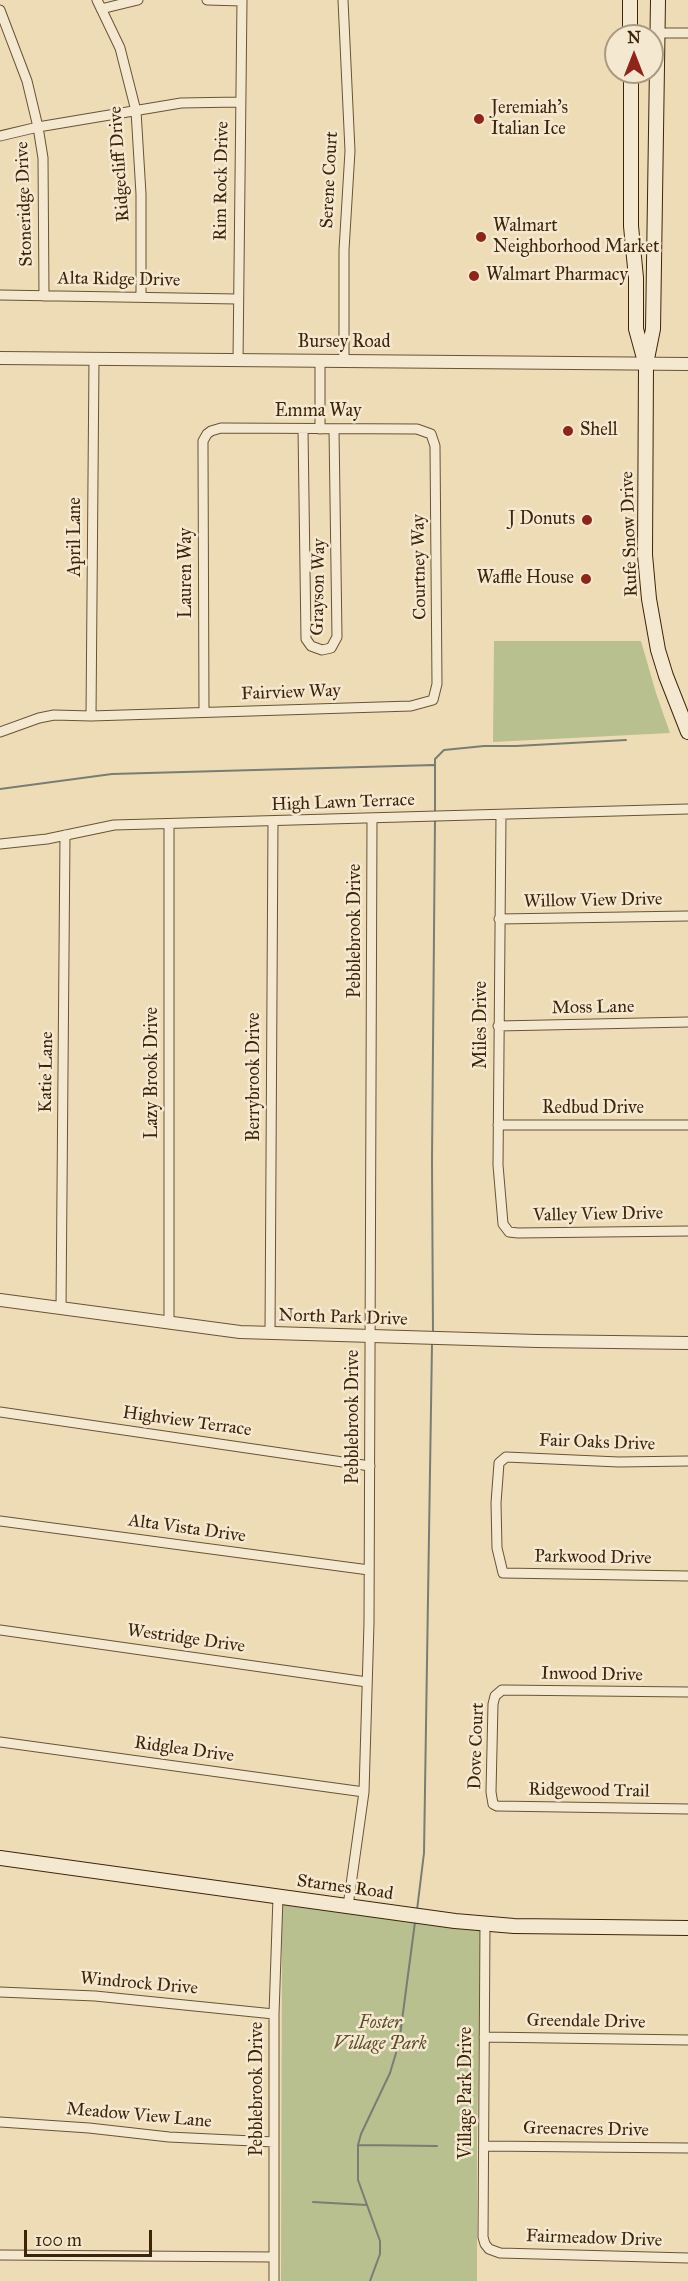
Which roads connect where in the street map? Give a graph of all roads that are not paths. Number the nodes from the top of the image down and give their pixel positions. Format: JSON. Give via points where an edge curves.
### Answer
{"nodes":[{"id":1,"x":138,"y":0,"type":"edge"},
{"id":2,"x":207,"y":0,"type":"edge"},
{"id":3,"x":343,"y":0,"type":"edge"},
{"id":4,"x":630,"y":0,"type":"edge"},
{"id":5,"x":658,"y":0,"type":"edge"},
{"id":6,"x":242,"y":1,"type":"edge"},
{"id":7,"x":99,"y":4,"type":"edge"},
{"id":8,"x":0,"y":10,"type":"edge"},
{"id":9,"x":630,"y":24,"type":"edge"},
{"id":10,"x":657,"y":24,"type":"edge"},
{"id":11,"x":664,"y":33,"type":"edge"},
{"id":12,"x":688,"y":33,"type":"edge"},
{"id":13,"x":631,"y":84,"type":"edge"},
{"id":14,"x":657,"y":84,"type":"edge"},
{"id":15,"x":239,"y":102,"type":"junction"},
{"id":16,"x":135,"y":111,"type":"junction"},
{"id":17,"x":38,"y":127,"type":"junction"},
{"id":18,"x":0,"y":136,"type":"edge"},
{"id":19,"x":630,"y":148,"type":"junction"},
{"id":20,"x":656,"y":148,"type":"junction"},
{"id":21,"x":0,"y":295,"type":"edge"},
{"id":22,"x":44,"y":296,"type":"junction"},
{"id":23,"x":141,"y":297,"type":"junction"},
{"id":24,"x":237,"y":299,"type":"junction"},
{"id":25,"x":0,"y":358,"type":"edge"},
{"id":26,"x":94,"y":359,"type":"junction"},
{"id":27,"x":238,"y":361,"type":"junction"},
{"id":28,"x":320,"y":361,"type":"junction"},
{"id":29,"x":344,"y":362,"type":"junction"},
{"id":30,"x":646,"y":364,"type":"junction"},
{"id":31,"x":688,"y":364,"type":"edge"},
{"id":32,"x":303,"y":429,"type":"junction"},
{"id":33,"x":320,"y":429,"type":"junction"},
{"id":34,"x":334,"y":429,"type":"junction"},
{"id":35,"x":207,"y":434,"type":"joint"},
{"id":36,"x":431,"y":434,"type":"joint"},
{"id":37,"x":433,"y":700,"type":"joint"},
{"id":38,"x":204,"y":712,"type":"junction"},
{"id":39,"x":92,"y":716,"type":"junction"},
{"id":40,"x":0,"y":732,"type":"edge"},
{"id":41,"x":688,"y":732,"type":"edge"},
{"id":42,"x":688,"y":809,"type":"edge"},
{"id":43,"x":501,"y":815,"type":"junction"},
{"id":44,"x":372,"y":819,"type":"junction"},
{"id":45,"x":273,"y":821,"type":"junction"},
{"id":46,"x":169,"y":824,"type":"junction"},
{"id":47,"x":65,"y":835,"type":"junction"},
{"id":48,"x":0,"y":844,"type":"edge"},
{"id":49,"x":688,"y":916,"type":"edge"},
{"id":50,"x":499,"y":919,"type":"junction"},
{"id":51,"x":688,"y":1022,"type":"edge"},
{"id":52,"x":498,"y":1026,"type":"junction"},
{"id":53,"x":498,"y":1125,"type":"junction"},
{"id":54,"x":688,"y":1125,"type":"edge"},
{"id":55,"x":688,"y":1231,"type":"edge"},
{"id":56,"x":509,"y":1232,"type":"joint"},
{"id":57,"x":0,"y":1300,"type":"edge"},
{"id":58,"x":61,"y":1309,"type":"junction"},
{"id":59,"x":169,"y":1322,"type":"junction"},
{"id":60,"x":270,"y":1334,"type":"junction"},
{"id":61,"x":370,"y":1336,"type":"junction"},
{"id":62,"x":688,"y":1342,"type":"edge"},
{"id":63,"x":0,"y":1412,"type":"edge"},
{"id":64,"x":688,"y":1461,"type":"edge"},
{"id":65,"x":370,"y":1466,"type":"junction"},
{"id":66,"x":0,"y":1521,"type":"edge"},
{"id":67,"x":500,"y":1568,"type":"joint"},
{"id":68,"x":369,"y":1570,"type":"junction"},
{"id":69,"x":688,"y":1576,"type":"edge"},
{"id":70,"x":0,"y":1630,"type":"edge"},
{"id":71,"x":367,"y":1682,"type":"junction"},
{"id":72,"x":688,"y":1692,"type":"edge"},
{"id":73,"x":497,"y":1693,"type":"joint"},
{"id":74,"x":0,"y":1742,"type":"edge"},
{"id":75,"x":364,"y":1792,"type":"junction"},
{"id":76,"x":492,"y":1801,"type":"joint"},
{"id":77,"x":688,"y":1809,"type":"edge"},
{"id":78,"x":0,"y":1858,"type":"edge"},
{"id":79,"x":278,"y":1897,"type":"junction"},
{"id":80,"x":348,"y":1906,"type":"junction"},
{"id":81,"x":485,"y":1924,"type":"junction"},
{"id":82,"x":688,"y":1928,"type":"edge"},
{"id":83,"x":0,"y":1992,"type":"edge"},
{"id":84,"x":274,"y":2014,"type":"junction"},
{"id":85,"x":484,"y":2037,"type":"junction"},
{"id":86,"x":688,"y":2040,"type":"edge"},
{"id":87,"x":0,"y":2122,"type":"edge"},
{"id":88,"x":274,"y":2142,"type":"junction"},
{"id":89,"x":484,"y":2146,"type":"junction"},
{"id":90,"x":688,"y":2148,"type":"edge"},
{"id":91,"x":500,"y":2253,"type":"joint"},
{"id":92,"x":0,"y":2255,"type":"edge"},
{"id":93,"x":273,"y":2257,"type":"junction"},
{"id":94,"x":688,"y":2258,"type":"edge"},
{"id":95,"x":274,"y":2281,"type":"edge"}],
"edges":[{"from":1,"to":7,"type":"street"},
{"from":2,"to":6,"type":"street"},
{"from":3,"to":29,"type":"street","name":"Serene Court","via":[[350,151],[344,250]]},
{"from":4,"to":9,"type":"main road"},
{"from":5,"to":10,"type":"main road","name":"Rufe Snow Drive"},
{"from":6,"to":15,"type":"street","name":"Rim Rock Drive"},
{"from":7,"to":16,"type":"street","name":"Ridgecliff Drive","via":[[120,48]]},
{"from":8,"to":17,"type":"street","name":"Stoneridge Drive","via":[[27,81]]},
{"from":11,"to":12,"type":"street"},
{"from":13,"to":19,"type":"main road","name":"Rufe Snow Drive"},
{"from":14,"to":20,"type":"main road","name":"Rufe Snow Drive"},
{"from":15,"to":16,"type":"street","via":[[182,103]]},
{"from":15,"to":24,"type":"street","name":"Rim Rock Drive"},
{"from":16,"to":17,"type":"street"},
{"from":16,"to":23,"type":"street","name":"Ridgecliff Drive","via":[[141,194]]},
{"from":17,"to":18,"type":"street"},
{"from":17,"to":22,"type":"street","name":"Stoneridge Drive","via":[[43,158]]},
{"from":19,"to":20,"type":"main road"},
{"from":19,"to":30,"type":"main road","name":"Rufe Snow Drive","via":[[636,329]]},
{"from":20,"to":30,"type":"main road","name":"Rufe Snow Drive","via":[[653,329]]},
{"from":21,"to":22,"type":"street","name":"Alta Ridge Drive"},
{"from":22,"to":23,"type":"street","name":"Alta Ridge Drive"},
{"from":23,"to":24,"type":"street","name":"Alta Ridge Drive"},
{"from":24,"to":27,"type":"street","name":"Rim Rock Drive"},
{"from":25,"to":26,"type":"street","name":"Bursey Road"},
{"from":26,"to":27,"type":"street","name":"Bursey Road"},
{"from":26,"to":39,"type":"street","name":"April Lane"},
{"from":27,"to":28,"type":"street","name":"Bursey Road"},
{"from":28,"to":29,"type":"street","name":"Bursey Road"},
{"from":28,"to":33,"type":"street"},
{"from":29,"to":30,"type":"street","name":"Bursey Road"},
{"from":30,"to":31,"type":"street","name":"Bursey Road"},
{"from":30,"to":41,"type":"main road","name":"Rufe Snow Drive","via":[[648,588],[658,650]]},
{"from":32,"to":33,"type":"street","name":"Emma Way"},
{"from":32,"to":34,"type":"street","name":"Grayson Way","via":[[306,639],[322,650],[331,648],[337,637]]},
{"from":32,"to":35,"type":"street","name":"Emma Way","via":[[221,428]]},
{"from":33,"to":34,"type":"street","name":"Emma Way"},
{"from":34,"to":36,"type":"street","name":"Emma Way","via":[[417,429]]},
{"from":35,"to":38,"type":"street","name":"Lauren Way","via":[[203,441]]},
{"from":36,"to":37,"type":"street","name":"Courtney Way","via":[[435,446],[437,648]]},
{"from":37,"to":38,"type":"street","name":"Fairview Way","via":[[411,706]]},
{"from":38,"to":39,"type":"street","name":"Fairview Way"},
{"from":39,"to":40,"type":"street","name":"Fairview Way","via":[[54,715]]},
{"from":42,"to":43,"type":"street","name":"High Lawn Terrace"},
{"from":43,"to":44,"type":"street","name":"High Lawn Terrace"},
{"from":43,"to":50,"type":"street","name":"Miles Drive"},
{"from":44,"to":45,"type":"street","name":"High Lawn Terrace"},
{"from":44,"to":61,"type":"street","name":"Pebblebrook Drive"},
{"from":45,"to":46,"type":"street","name":"High Lawn Terrace"},
{"from":45,"to":60,"type":"street","name":"Berrybrook Drive"},
{"from":46,"to":47,"type":"street","name":"High Lawn Terrace","via":[[114,825]]},
{"from":46,"to":59,"type":"street","name":"Lazy Brook Drive"},
{"from":47,"to":48,"type":"street","name":"High Lawn Terrace"},
{"from":47,"to":58,"type":"street","name":"Katie Lane"},
{"from":49,"to":50,"type":"street","name":"Willow View Drive"},
{"from":50,"to":52,"type":"street","name":"Miles Drive"},
{"from":51,"to":52,"type":"street","name":"Moss Lane"},
{"from":52,"to":53,"type":"street","name":"Miles Drive"},
{"from":53,"to":54,"type":"street","name":"Redbud Drive"},
{"from":53,"to":56,"type":"street","name":"Miles Drive","via":[[501,1215]]},
{"from":55,"to":56,"type":"street","name":"Valley View Drive"},
{"from":57,"to":58,"type":"street","name":"North Park Drive"},
{"from":58,"to":59,"type":"street","name":"North Park Drive"},
{"from":59,"to":60,"type":"street","name":"North Park Drive"},
{"from":60,"to":61,"type":"street","name":"North Park Drive"},
{"from":61,"to":62,"type":"street","name":"North Park Drive"},
{"from":61,"to":65,"type":"street","name":"Pebblebrook Drive"},
{"from":63,"to":65,"type":"street","name":"Highview Terrace"},
{"from":64,"to":67,"type":"street","name":"Fair Oaks Drive","via":[[506,1457],[499,1462],[496,1503]]},
{"from":65,"to":68,"type":"street","name":"Pebblebrook Drive"},
{"from":66,"to":68,"type":"street","name":"Alta Vista Drive"},
{"from":67,"to":69,"type":"street","name":"Parkwood Drive","via":[[507,1574]]},
{"from":68,"to":71,"type":"street","name":"Pebblebrook Drive"},
{"from":70,"to":71,"type":"street","name":"Westridge Drive"},
{"from":71,"to":75,"type":"street","name":"Pebblebrook Drive"},
{"from":72,"to":73,"type":"street","name":"Inwood Drive"},
{"from":73,"to":76,"type":"street","name":"Dove Court","via":[[493,1704]]},
{"from":74,"to":75,"type":"street","name":"Ridglea Drive"},
{"from":75,"to":80,"type":"street","name":"Pebblebrook Drive"},
{"from":76,"to":77,"type":"street","name":"Ridgewood Trail","via":[[497,1806]]},
{"from":78,"to":79,"type":"main road","name":"Starnes Road"},
{"from":79,"to":80,"type":"main road","name":"Starnes Road"},
{"from":79,"to":84,"type":"street","name":"Pebblebrook Drive"},
{"from":80,"to":81,"type":"main road","name":"Starnes Road"},
{"from":81,"to":82,"type":"main road","name":"Starnes Road"},
{"from":81,"to":85,"type":"street","name":"Village Park Drive"},
{"from":83,"to":84,"type":"street","name":"Windrock Drive","via":[[95,1996]]},
{"from":84,"to":88,"type":"street","name":"Pebblebrook Drive"},
{"from":85,"to":86,"type":"street","name":"Greendale Drive"},
{"from":85,"to":89,"type":"street","name":"Village Park Drive"},
{"from":87,"to":88,"type":"street","name":"Meadow View Lane","via":[[169,2138]]},
{"from":88,"to":93,"type":"street","name":"Pebblebrook Drive"},
{"from":89,"to":90,"type":"street","name":"Greenacres Drive"},
{"from":89,"to":91,"type":"street","name":"Village Park Drive","via":[[483,2237],[489,2249]]},
{"from":91,"to":94,"type":"street","name":"Fairmeadow Drive"},
{"from":92,"to":93,"type":"street"},
{"from":93,"to":95,"type":"street","name":"Pebblebrook Drive"}]}
